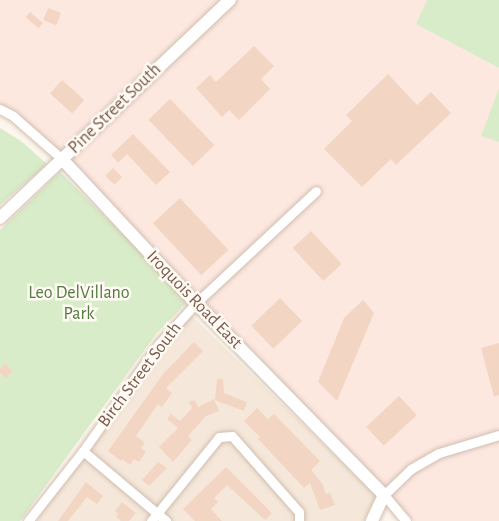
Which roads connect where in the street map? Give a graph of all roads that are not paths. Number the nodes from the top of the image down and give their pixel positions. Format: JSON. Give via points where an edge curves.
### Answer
{"nodes":[{"id":1,"x":230,"y":0,"type":"edge"},
{"id":2,"x":0,"y":109,"type":"edge"},
{"id":3,"x":62,"y":159,"type":"junction"},
{"id":4,"x":316,"y":191,"type":"dead end"},
{"id":5,"x":0,"y":218,"type":"edge"},
{"id":6,"x":196,"y":303,"type":"junction"},
{"id":7,"x":499,"y":435,"type":"edge"},
{"id":8,"x":83,"y":451,"type":"junction"},
{"id":9,"x":384,"y":495,"type":"junction"},
{"id":10,"x":157,"y":512,"type":"junction"},
{"id":11,"x":28,"y":521,"type":"edge"},
{"id":12,"x":151,"y":521,"type":"edge"},
{"id":13,"x":166,"y":521,"type":"edge"},
{"id":14,"x":299,"y":521,"type":"edge"},
{"id":15,"x":372,"y":521,"type":"edge"},
{"id":16,"x":406,"y":521,"type":"edge"}],
"edges":[{"from":1,"to":3,"type":"street","name":"Pine Street South"},
{"from":2,"to":3,"type":"street","name":"Iroquois Road East"},
{"from":3,"to":5,"type":"street","name":"Pine Street South"},
{"from":3,"to":6,"type":"street","name":"Iroquois Road East"},
{"from":4,"to":6,"type":"street","name":"Birch Street South"},
{"from":6,"to":8,"type":"street","name":"Birch Street South","via":[[158,345]]},
{"from":6,"to":9,"type":"street","name":"Iroquois Road East"},
{"from":7,"to":9,"type":"street","via":[[439,453],[411,469]]},
{"from":8,"to":10,"type":"street"},
{"from":8,"to":11,"type":"street","name":"Birch Street South"},
{"from":9,"to":15,"type":"street"},
{"from":9,"to":16,"type":"street"},
{"from":10,"to":12,"type":"street"},
{"from":10,"to":13,"type":"street"},
{"from":10,"to":14,"type":"street","via":[[219,437],[232,436],[299,512]]}]}
